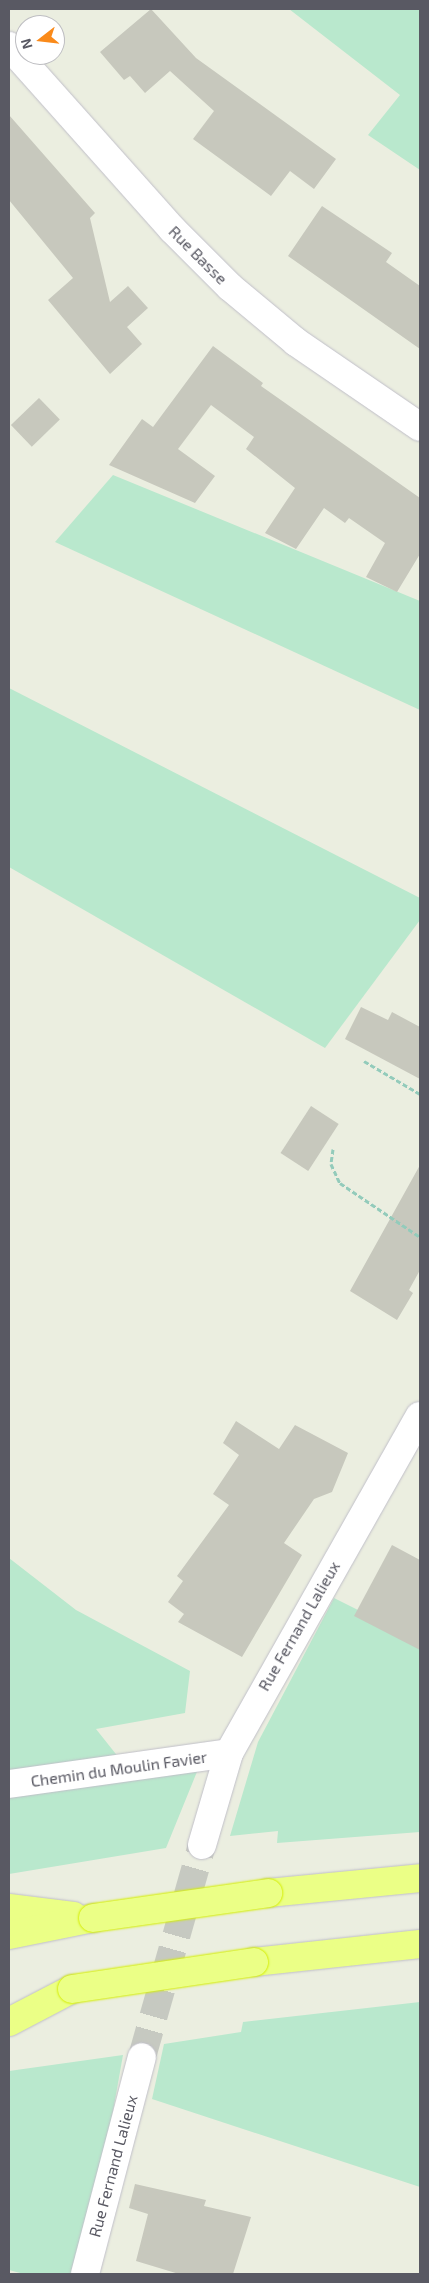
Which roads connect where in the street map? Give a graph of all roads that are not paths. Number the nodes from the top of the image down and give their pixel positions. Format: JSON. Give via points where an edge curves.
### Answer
{"nodes":[{"id":1,"x":9,"y":46,"type":"edge"},
{"id":2,"x":420,"y":427,"type":"edge"},
{"id":3,"x":420,"y":1416,"type":"edge"},
{"id":4,"x":229,"y":1753,"type":"junction"},
{"id":5,"x":9,"y":1784,"type":"edge"},
{"id":6,"x":202,"y":1845,"type":"tunnel mouth"},
{"id":7,"x":420,"y":1878,"type":"edge"},
{"id":8,"x":9,"y":1908,"type":"edge"},
{"id":9,"x":93,"y":1918,"type":"junction"},
{"id":10,"x":9,"y":1935,"type":"edge"},
{"id":11,"x":420,"y":1944,"type":"edge"},
{"id":12,"x":72,"y":1989,"type":"junction"},
{"id":13,"x":9,"y":2001,"type":"edge"},
{"id":14,"x":9,"y":2022,"type":"edge"},
{"id":15,"x":142,"y":2057,"type":"tunnel mouth"},
{"id":16,"x":85,"y":2274,"type":"edge"}],
"edges":[{"from":1,"to":2,"type":"street","name":"Rue Basse","via":[[172,229],[230,287],[296,342]]},
{"from":3,"to":4,"type":"street","name":"Rue Fernand Lalieux"},
{"from":4,"to":5,"type":"street","name":"Chemin du Moulin Favier"},
{"from":4,"to":6,"type":"street","name":"Rue Fernand Lalieux"},
{"from":7,"to":9,"type":"highway","bridge":true,"via":[[268,1893]]},
{"from":8,"to":9,"type":"highway"},
{"from":9,"to":10,"type":"highway"},
{"from":11,"to":12,"type":"highway","bridge":true,"via":[[254,1962]]},
{"from":12,"to":13,"type":"highway"},
{"from":12,"to":14,"type":"highway"},
{"from":15,"to":16,"type":"street","name":"Rue Fernand Lalieux"}]}
